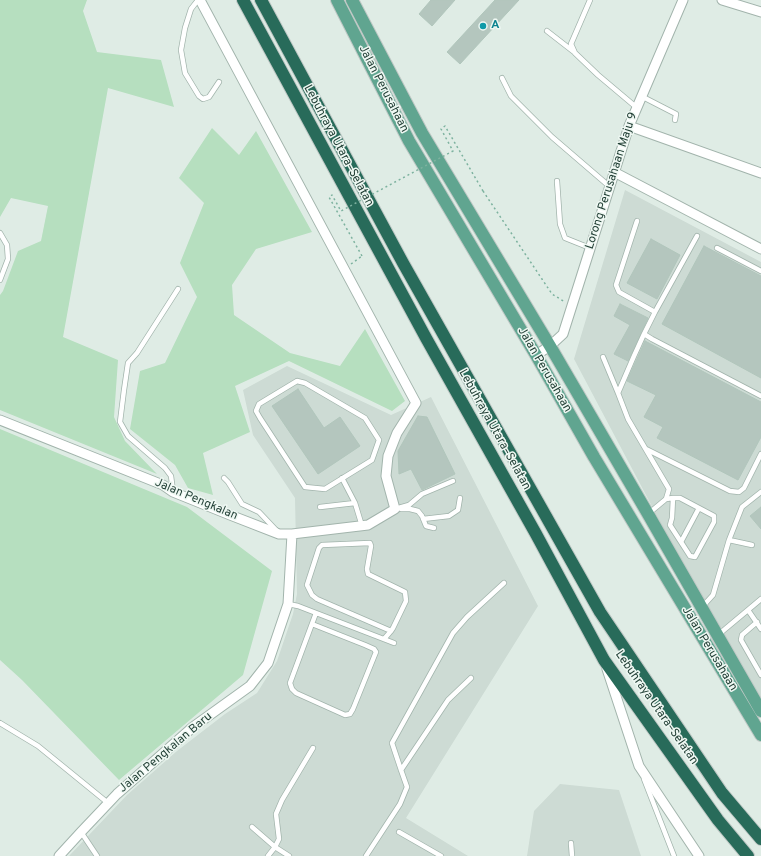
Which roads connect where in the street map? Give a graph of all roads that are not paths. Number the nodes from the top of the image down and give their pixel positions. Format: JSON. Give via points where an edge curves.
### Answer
{"nodes":[{"id":1,"x":199,"y":0,"type":"edge"},
{"id":2,"x":243,"y":0,"type":"edge"},
{"id":3,"x":261,"y":0,"type":"edge"},
{"id":4,"x":337,"y":0,"type":"edge"},
{"id":5,"x":352,"y":0,"type":"edge"},
{"id":6,"x":590,"y":0,"type":"edge"},
{"id":7,"x":683,"y":0,"type":"edge"},
{"id":8,"x":722,"y":0,"type":"edge"},
{"id":9,"x":761,"y":12,"type":"edge"},
{"id":10,"x":547,"y":32,"type":"dead end"},
{"id":11,"x":575,"y":53,"type":"junction"},
{"id":12,"x":502,"y":78,"type":"dead end"},
{"id":13,"x":219,"y":82,"type":"dead end"},
{"id":14,"x":641,"y":96,"type":"junction"},
{"id":15,"x":636,"y":107,"type":"junction"},
{"id":16,"x":676,"y":120,"type":"dead end"},
{"id":17,"x":628,"y":126,"type":"junction"},
{"id":18,"x":614,"y":172,"type":"junction"},
{"id":19,"x":761,"y":172,"type":"edge"},
{"id":20,"x":557,"y":181,"type":"dead end"},
{"id":21,"x":609,"y":186,"type":"junction"},
{"id":22,"x":637,"y":221,"type":"dead end"},
{"id":23,"x":0,"y":233,"type":"edge"},
{"id":24,"x":697,"y":236,"type":"dead end"},
{"id":25,"x":590,"y":248,"type":"junction"},
{"id":26,"x":717,"y":248,"type":"dead end"},
{"id":27,"x":761,"y":249,"type":"edge"},
{"id":28,"x":761,"y":271,"type":"edge"},
{"id":29,"x":0,"y":280,"type":"edge"},
{"id":30,"x":178,"y":290,"type":"dead end"},
{"id":31,"x":656,"y":312,"type":"junction"},
{"id":32,"x":644,"y":334,"type":"junction"},
{"id":33,"x":550,"y":346,"type":"junction"},
{"id":34,"x":536,"y":355,"type":"junction"},
{"id":35,"x":603,"y":357,"type":"dead end"},
{"id":36,"x":618,"y":393,"type":"junction"},
{"id":37,"x":761,"y":396,"type":"edge"},
{"id":38,"x":0,"y":420,"type":"edge"},
{"id":39,"x":646,"y":449,"type":"junction"},
{"id":40,"x":761,"y":454,"type":"edge"},
{"id":41,"x":224,"y":478,"type":"dead end"},
{"id":42,"x":342,"y":478,"type":"junction"},
{"id":43,"x":453,"y":481,"type":"dead end"},
{"id":44,"x":173,"y":492,"type":"junction"},
{"id":45,"x":761,"y":492,"type":"edge"},
{"id":46,"x":460,"y":498,"type":"dead end"},
{"id":47,"x":673,"y":498,"type":"junction"},
{"id":48,"x":666,"y":499,"type":"junction"},
{"id":49,"x":355,"y":503,"type":"junction"},
{"id":50,"x":320,"y":508,"type":"dead end"},
{"id":51,"x":699,"y":508,"type":"junction"},
{"id":52,"x":395,"y":509,"type":"junction"},
{"id":53,"x":648,"y":514,"type":"junction"},
{"id":54,"x":423,"y":520,"type":"junction"},
{"id":55,"x":362,"y":526,"type":"junction"},
{"id":56,"x":434,"y":528,"type":"dead end"},
{"id":57,"x":279,"y":534,"type":"junction"},
{"id":58,"x":292,"y":534,"type":"junction"},
{"id":59,"x":729,"y":540,"type":"junction"},
{"id":60,"x":681,"y":542,"type":"junction"},
{"id":61,"x":752,"y":545,"type":"dead end"},
{"id":62,"x":504,"y":582,"type":"dead end"},
{"id":63,"x":761,"y":599,"type":"edge"},
{"id":64,"x":288,"y":604,"type":"junction"},
{"id":65,"x":702,"y":608,"type":"junction"},
{"id":66,"x":748,"y":610,"type":"junction"},
{"id":67,"x":316,"y":613,"type":"junction"},
{"id":68,"x":757,"y":622,"type":"junction"},
{"id":69,"x":312,"y":624,"type":"junction"},
{"id":70,"x":761,"y":629,"type":"edge"},
{"id":71,"x":391,"y":631,"type":"junction"},
{"id":72,"x":718,"y":635,"type":"junction"},
{"id":73,"x":384,"y":639,"type":"junction"},
{"id":74,"x":394,"y":643,"type":"dead end"},
{"id":75,"x":604,"y":660,"type":"junction"},
{"id":76,"x":761,"y":675,"type":"edge"},
{"id":77,"x":471,"y":678,"type":"dead end"},
{"id":78,"x":761,"y":711,"type":"edge"},
{"id":79,"x":0,"y":723,"type":"edge"},
{"id":80,"x":761,"y":735,"type":"edge"},
{"id":81,"x":313,"y":748,"type":"dead end"},
{"id":82,"x":639,"y":766,"type":"junction"},
{"id":83,"x":401,"y":770,"type":"junction"},
{"id":84,"x":108,"y":803,"type":"junction"},
{"id":85,"x":252,"y":827,"type":"dead end"},
{"id":86,"x":81,"y":832,"type":"junction"},
{"id":87,"x":399,"y":832,"type":"dead end"},
{"id":88,"x":761,"y":839,"type":"edge"},
{"id":89,"x":570,"y":843,"type":"dead end"},
{"id":90,"x":275,"y":847,"type":"junction"},
{"id":91,"x":59,"y":856,"type":"edge"},
{"id":92,"x":97,"y":856,"type":"edge"},
{"id":93,"x":268,"y":856,"type":"edge"},
{"id":94,"x":289,"y":856,"type":"edge"},
{"id":95,"x":366,"y":856,"type":"edge"},
{"id":96,"x":441,"y":856,"type":"edge"},
{"id":97,"x":572,"y":856,"type":"edge"},
{"id":98,"x":674,"y":856,"type":"edge"},
{"id":99,"x":699,"y":856,"type":"edge"},
{"id":100,"x":748,"y":856,"type":"edge"}],
"edges":[{"from":1,"to":13,"type":"lane","via":[[191,9],[185,28],[181,50],[185,73],[198,96],[204,99],[209,97]]},
{"from":1,"to":52,"type":"street","via":[[416,403],[397,433],[388,456],[386,476]]},
{"from":2,"to":75,"type":"highway","name":"Lebuhraya Utara–Selatan"},
{"from":3,"to":88,"type":"highway","name":"Lebuhraya Utara–Selatan","via":[[403,263],[600,612],[722,792]]},
{"from":4,"to":34,"type":"main road","name":"Jalan Perusahaan","via":[[409,141]]},
{"from":5,"to":33,"type":"main road","name":"Jalan Perusahaan","via":[[422,133]]},
{"from":6,"to":11,"type":"lane","via":[[571,44]]},
{"from":7,"to":14,"type":"street","name":"Lorong Perusahaan Maju 9"},
{"from":8,"to":9,"type":"street"},
{"from":10,"to":11,"type":"lane"},
{"from":11,"to":15,"type":"lane"},
{"from":12,"to":21,"type":"lane","via":[[511,96],[552,137]]},
{"from":14,"to":15,"type":"street","name":"Lorong Perusahaan Maju 9"},
{"from":14,"to":16,"type":"lane","via":[[676,114]]},
{"from":15,"to":17,"type":"street","name":"Lorong Perusahaan Maju 9"},
{"from":17,"to":18,"type":"street","name":"Lorong Perusahaan Maju 9"},
{"from":17,"to":19,"type":"street"},
{"from":18,"to":21,"type":"street","name":"Lorong Perusahaan Maju 9"},
{"from":18,"to":27,"type":"street"},
{"from":20,"to":25,"type":"lane","via":[[560,224],[565,238]]},
{"from":21,"to":25,"type":"street","name":"Lorong Perusahaan Maju 9"},
{"from":22,"to":31,"type":"lane","via":[[616,285],[619,292]]},
{"from":23,"to":29,"type":"lane","via":[[7,245],[8,259]]},
{"from":24,"to":31,"type":"lane"},
{"from":25,"to":33,"type":"street","name":"Lorong Perusahaan Maju 9","via":[[563,334]]},
{"from":26,"to":28,"type":"lane"},
{"from":30,"to":44,"type":"lane","via":[[128,363],[120,422],[128,436],[165,468],[171,476]]},
{"from":31,"to":32,"type":"lane"},
{"from":32,"to":36,"type":"lane"},
{"from":32,"to":37,"type":"lane"},
{"from":33,"to":34,"type":"street","name":"Lorong Perusahaan Maju 9"},
{"from":33,"to":53,"type":"main road","name":"Jalan Perusahaan"},
{"from":34,"to":80,"type":"main road","name":"Jalan Perusahaan","via":[[594,457]]},
{"from":35,"to":36,"type":"lane"},
{"from":36,"to":39,"type":"lane","via":[[628,419]]},
{"from":38,"to":44,"type":"street","name":"Jalan Pengkalan","via":[[163,485]]},
{"from":39,"to":40,"type":"lane","via":[[730,491],[739,492],[744,488]]},
{"from":39,"to":48,"type":"lane","via":[[670,489]]},
{"from":41,"to":57,"type":"lane","via":[[242,504],[259,512]]},
{"from":42,"to":42,"type":"lane","via":[[325,489],[305,487],[256,411],[259,404],[298,381],[365,418],[379,440],[372,460]]},
{"from":42,"to":49,"type":"lane"},
{"from":43,"to":52,"type":"lane","via":[[422,494],[409,505]]},
{"from":44,"to":57,"type":"street","name":"Jalan Pengkalan"},
{"from":45,"to":59,"type":"lane","via":[[742,507]]},
{"from":46,"to":54,"type":"lane","via":[[458,510],[449,516]]},
{"from":47,"to":48,"type":"lane"},
{"from":47,"to":51,"type":"lane","via":[[680,498]]},
{"from":47,"to":60,"type":"lane","via":[[670,525]]},
{"from":48,"to":53,"type":"lane"},
{"from":49,"to":50,"type":"lane"},
{"from":49,"to":55,"type":"lane"},
{"from":51,"to":60,"type":"lane"},
{"from":51,"to":60,"type":"lane","via":[[714,516],[714,522],[695,557],[690,556]]},
{"from":52,"to":54,"type":"lane","via":[[418,511]]},
{"from":52,"to":55,"type":"street","name":"Jalan Pengkalan"},
{"from":53,"to":65,"type":"main road","name":"Jalan Perusahaan"},
{"from":54,"to":56,"type":"lane","via":[[426,526]]},
{"from":55,"to":58,"type":"street","name":"Jalan Pengkalan"},
{"from":57,"to":58,"type":"street","name":"Jalan Pengkalan"},
{"from":58,"to":64,"type":"street","name":"Jalan Pengkalan Baru"},
{"from":59,"to":61,"type":"lane"},
{"from":59,"to":65,"type":"lane","via":[[713,595]]},
{"from":62,"to":83,"type":"lane","via":[[453,633],[392,743]]},
{"from":63,"to":66,"type":"lane"},
{"from":64,"to":67,"type":"lane"},
{"from":64,"to":84,"type":"street","name":"Jalan Pengkalan Baru","via":[[268,663],[250,686],[193,727]]},
{"from":65,"to":72,"type":"main road","name":"Jalan Perusahaan"},
{"from":66,"to":68,"type":"lane"},
{"from":66,"to":72,"type":"lane"},
{"from":67,"to":69,"type":"lane"},
{"from":67,"to":73,"type":"lane"},
{"from":68,"to":70,"type":"lane"},
{"from":68,"to":76,"type":"lane","via":[[741,640]]},
{"from":69,"to":69,"type":"lane","via":[[290,683],[292,689],[345,715],[350,714],[376,652],[365,645]]},
{"from":71,"to":71,"type":"lane","via":[[406,601],[405,592],[368,574],[370,543],[322,545],[307,585],[312,595]]},
{"from":71,"to":73,"type":"lane"},
{"from":72,"to":78,"type":"main road","name":"Jalan Perusahaan"},
{"from":73,"to":74,"type":"lane"},
{"from":75,"to":82,"type":"street"},
{"from":75,"to":100,"type":"highway","name":"Lebuhraya Utara–Selatan","via":[[718,820]]},
{"from":77,"to":83,"type":"lane","via":[[448,700]]},
{"from":79,"to":84,"type":"lane","via":[[38,746]]},
{"from":81,"to":90,"type":"lane","via":[[276,814],[279,839]]},
{"from":82,"to":98,"type":"lane"},
{"from":82,"to":99,"type":"street"},
{"from":83,"to":95,"type":"lane","via":[[407,787],[400,804]]},
{"from":84,"to":86,"type":"street","name":"Jalan Pengkalan Baru"},
{"from":85,"to":90,"type":"lane"},
{"from":86,"to":91,"type":"street","name":"Jalan Pengkalan Baru"},
{"from":86,"to":92,"type":"lane"},
{"from":87,"to":96,"type":"lane"},
{"from":89,"to":97,"type":"lane"},
{"from":90,"to":93,"type":"lane"},
{"from":90,"to":94,"type":"lane"}]}
